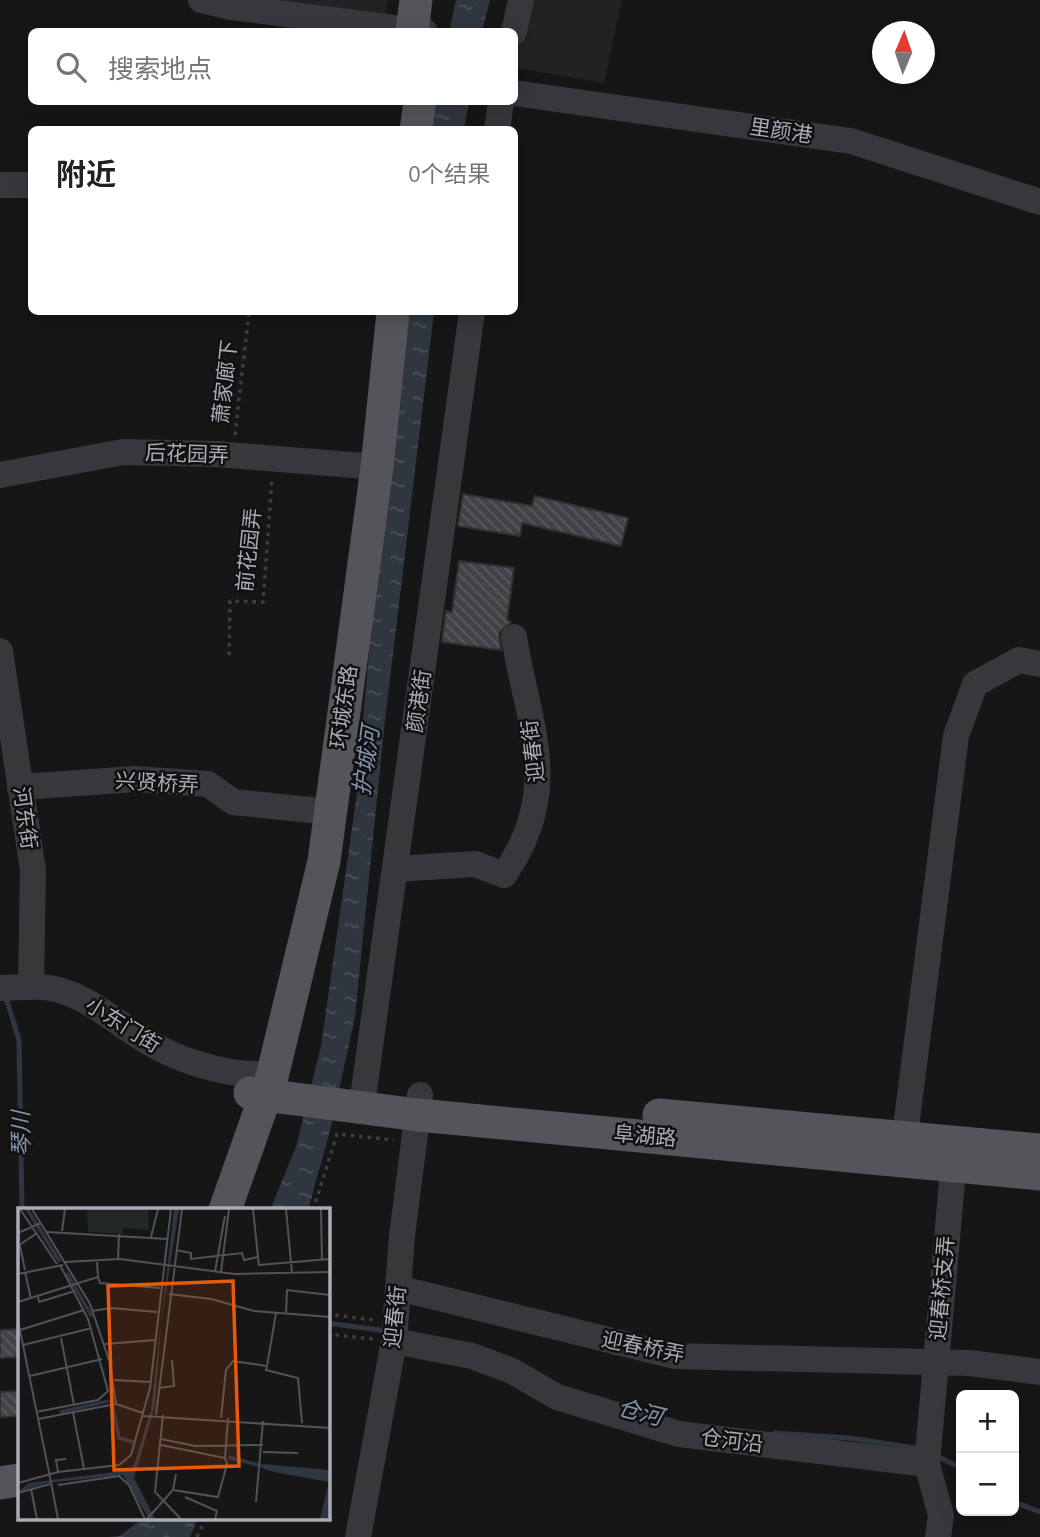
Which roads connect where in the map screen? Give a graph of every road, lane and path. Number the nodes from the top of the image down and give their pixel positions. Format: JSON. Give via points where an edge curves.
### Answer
{"nodes":[{"id":1,"x":201,"y":0,"type":"edge"},
{"id":2,"x":433,"y":0,"type":"edge"},
{"id":3,"x":521,"y":0,"type":"edge"},
{"id":4,"x":419,"y":25,"type":"edge"},
{"id":5,"x":515,"y":28,"type":"edge"},
{"id":6,"x":518,"y":94,"type":"edge"},
{"id":7,"x":402,"y":105,"type":"edge"},
{"id":8,"x":420,"y":105,"type":"edge"},
{"id":9,"x":501,"y":105,"type":"edge"},
{"id":10,"x":399,"y":126,"type":"edge"},
{"id":11,"x":417,"y":126,"type":"edge"},
{"id":12,"x":498,"y":126,"type":"edge"},
{"id":13,"x":0,"y":185,"type":"edge"},
{"id":14,"x":28,"y":185,"type":"edge"},
{"id":15,"x":1040,"y":202,"type":"edge"},
{"id":16,"x":249,"y":315,"type":"edge"},
{"id":17,"x":376,"y":315,"type":"edge"},
{"id":18,"x":393,"y":315,"type":"edge"},
{"id":19,"x":472,"y":315,"type":"edge"},
{"id":20,"x":233,"y":456,"type":"junction"},
{"id":21,"x":274,"y":459,"type":"junction"},
{"id":22,"x":368,"y":467,"type":"junction"},
{"id":23,"x":0,"y":475,"type":"edge"},
{"id":24,"x":514,"y":637,"type":"dead end"},
{"id":25,"x":0,"y":651,"type":"edge"},
{"id":26,"x":229,"y":655,"type":"dead end"},
{"id":27,"x":1040,"y":664,"type":"edge"},
{"id":28,"x":14,"y":797,"type":"edge"},
{"id":29,"x":322,"y":811,"type":"junction"},
{"id":30,"x":396,"y":869,"type":"junction"},
{"id":31,"x":16,"y":987,"type":"edge"},
{"id":32,"x":267,"y":1085,"type":"junction"},
{"id":33,"x":351,"y":1095,"type":"junction"},
{"id":34,"x":417,"y":1118,"type":"junction"},
{"id":35,"x":905,"y":1135,"type":"junction"},
{"id":36,"x":1040,"y":1150,"type":"edge"},
{"id":37,"x":955,"y":1152,"type":"junction"},
{"id":38,"x":1040,"y":1174,"type":"edge"},
{"id":39,"x":212,"y":1208,"type":"edge"},
{"id":40,"x":226,"y":1208,"type":"edge"},
{"id":41,"x":314,"y":1208,"type":"edge"},
{"id":42,"x":329,"y":1314,"type":"edge"},
{"id":43,"x":396,"y":1315,"type":"junction"},
{"id":44,"x":329,"y":1333,"type":"edge"},
{"id":45,"x":936,"y":1362,"type":"junction"},
{"id":46,"x":1040,"y":1372,"type":"edge"},
{"id":47,"x":927,"y":1464,"type":"junction"},
{"id":48,"x":18,"y":1480,"type":"edge"},
{"id":49,"x":0,"y":1483,"type":"edge"},
{"id":50,"x":0,"y":1495,"type":"edge"},
{"id":51,"x":18,"y":1495,"type":"edge"},
{"id":52,"x":205,"y":1520,"type":"edge"},
{"id":53,"x":197,"y":1537,"type":"edge"},
{"id":54,"x":358,"y":1537,"type":"edge"},
{"id":55,"x":937,"y":1537,"type":"edge"}],
"edges":[{"from":1,"to":4,"type":"street","via":[[230,8]]},
{"from":2,"to":4,"type":"main road"},
{"from":3,"to":5,"type":"street"},
{"from":6,"to":15,"type":"street","name":"里颜港","via":[[851,141]]},
{"from":7,"to":10,"type":"main road"},
{"from":8,"to":11,"type":"main road"},
{"from":9,"to":12,"type":"street"},
{"from":13,"to":14,"type":"street"},
{"from":16,"to":20,"type":"path","name":"萧家廊下"},
{"from":17,"to":22,"type":"main road","name":"环城东路"},
{"from":18,"to":22,"type":"main road","name":"环城东路"},
{"from":19,"to":30,"type":"street","name":"颜港街"},
{"from":20,"to":21,"type":"street","name":"后花园弄"},
{"from":20,"to":23,"type":"street","name":"后花园弄","via":[[122,452]]},
{"from":21,"to":22,"type":"street","name":"后花园弄"},
{"from":21,"to":26,"type":"path","name":"前花园弄","via":[[263,602],[230,601]]},
{"from":22,"to":29,"type":"main road","name":"环城东路"},
{"from":24,"to":30,"type":"street","name":"迎春街","via":[[539,764],[538,801],[520,851],[504,875],[475,864]]},
{"from":25,"to":28,"type":"street","name":"河东街"},
{"from":27,"to":35,"type":"street","via":[[1018,660],[975,684],[956,736]]},
{"from":28,"to":29,"type":"street","name":"兴贤桥弄","via":[[135,779],[208,784],[233,802]]},
{"from":28,"to":31,"type":"street","name":"河东街","via":[[33,870]]},
{"from":29,"to":32,"type":"main road","name":"环城东路","via":[[324,861]]},
{"from":30,"to":33,"type":"street","name":"颜港街"},
{"from":31,"to":32,"type":"street","name":"小东门街","via":[[58,990],[88,1001],[162,1049]]},
{"from":32,"to":33,"type":"main road","name":"阜湖路"},
{"from":32,"to":39,"type":"main road"},
{"from":32,"to":40,"type":"main road"},
{"from":33,"to":34,"type":"main road","name":"阜湖路"},
{"from":34,"to":35,"type":"main road","name":"阜湖路"},
{"from":34,"to":37,"type":"main road","name":"阜湖路"},
{"from":34,"to":41,"type":"path","via":[[337,1134]]},
{"from":34,"to":43,"type":"street","name":"迎春街"},
{"from":35,"to":37,"type":"main road","name":"阜湖路"},
{"from":36,"to":37,"type":"main road","name":"阜湖路"},
{"from":37,"to":38,"type":"main road","name":"阜湖路"},
{"from":37,"to":45,"type":"street","name":"迎春桥支弄"},
{"from":42,"to":43,"type":"path","via":[[389,1322]]},
{"from":43,"to":44,"type":"path"},
{"from":43,"to":45,"type":"street","name":"迎春桥弄","via":[[674,1356]]},
{"from":43,"to":47,"type":"street","name":"仓河沿","via":[[557,1397],[679,1434]]},
{"from":43,"to":54,"type":"street","name":"迎春街"},
{"from":45,"to":46,"type":"street","name":"迎春桥弄"},
{"from":45,"to":47,"type":"street","name":"迎春桥支弄"},
{"from":47,"to":55,"type":"street","via":[[942,1515]]},
{"from":48,"to":49,"type":"main road"},
{"from":50,"to":51,"type":"main road"},
{"from":52,"to":53,"type":"path"}]}
